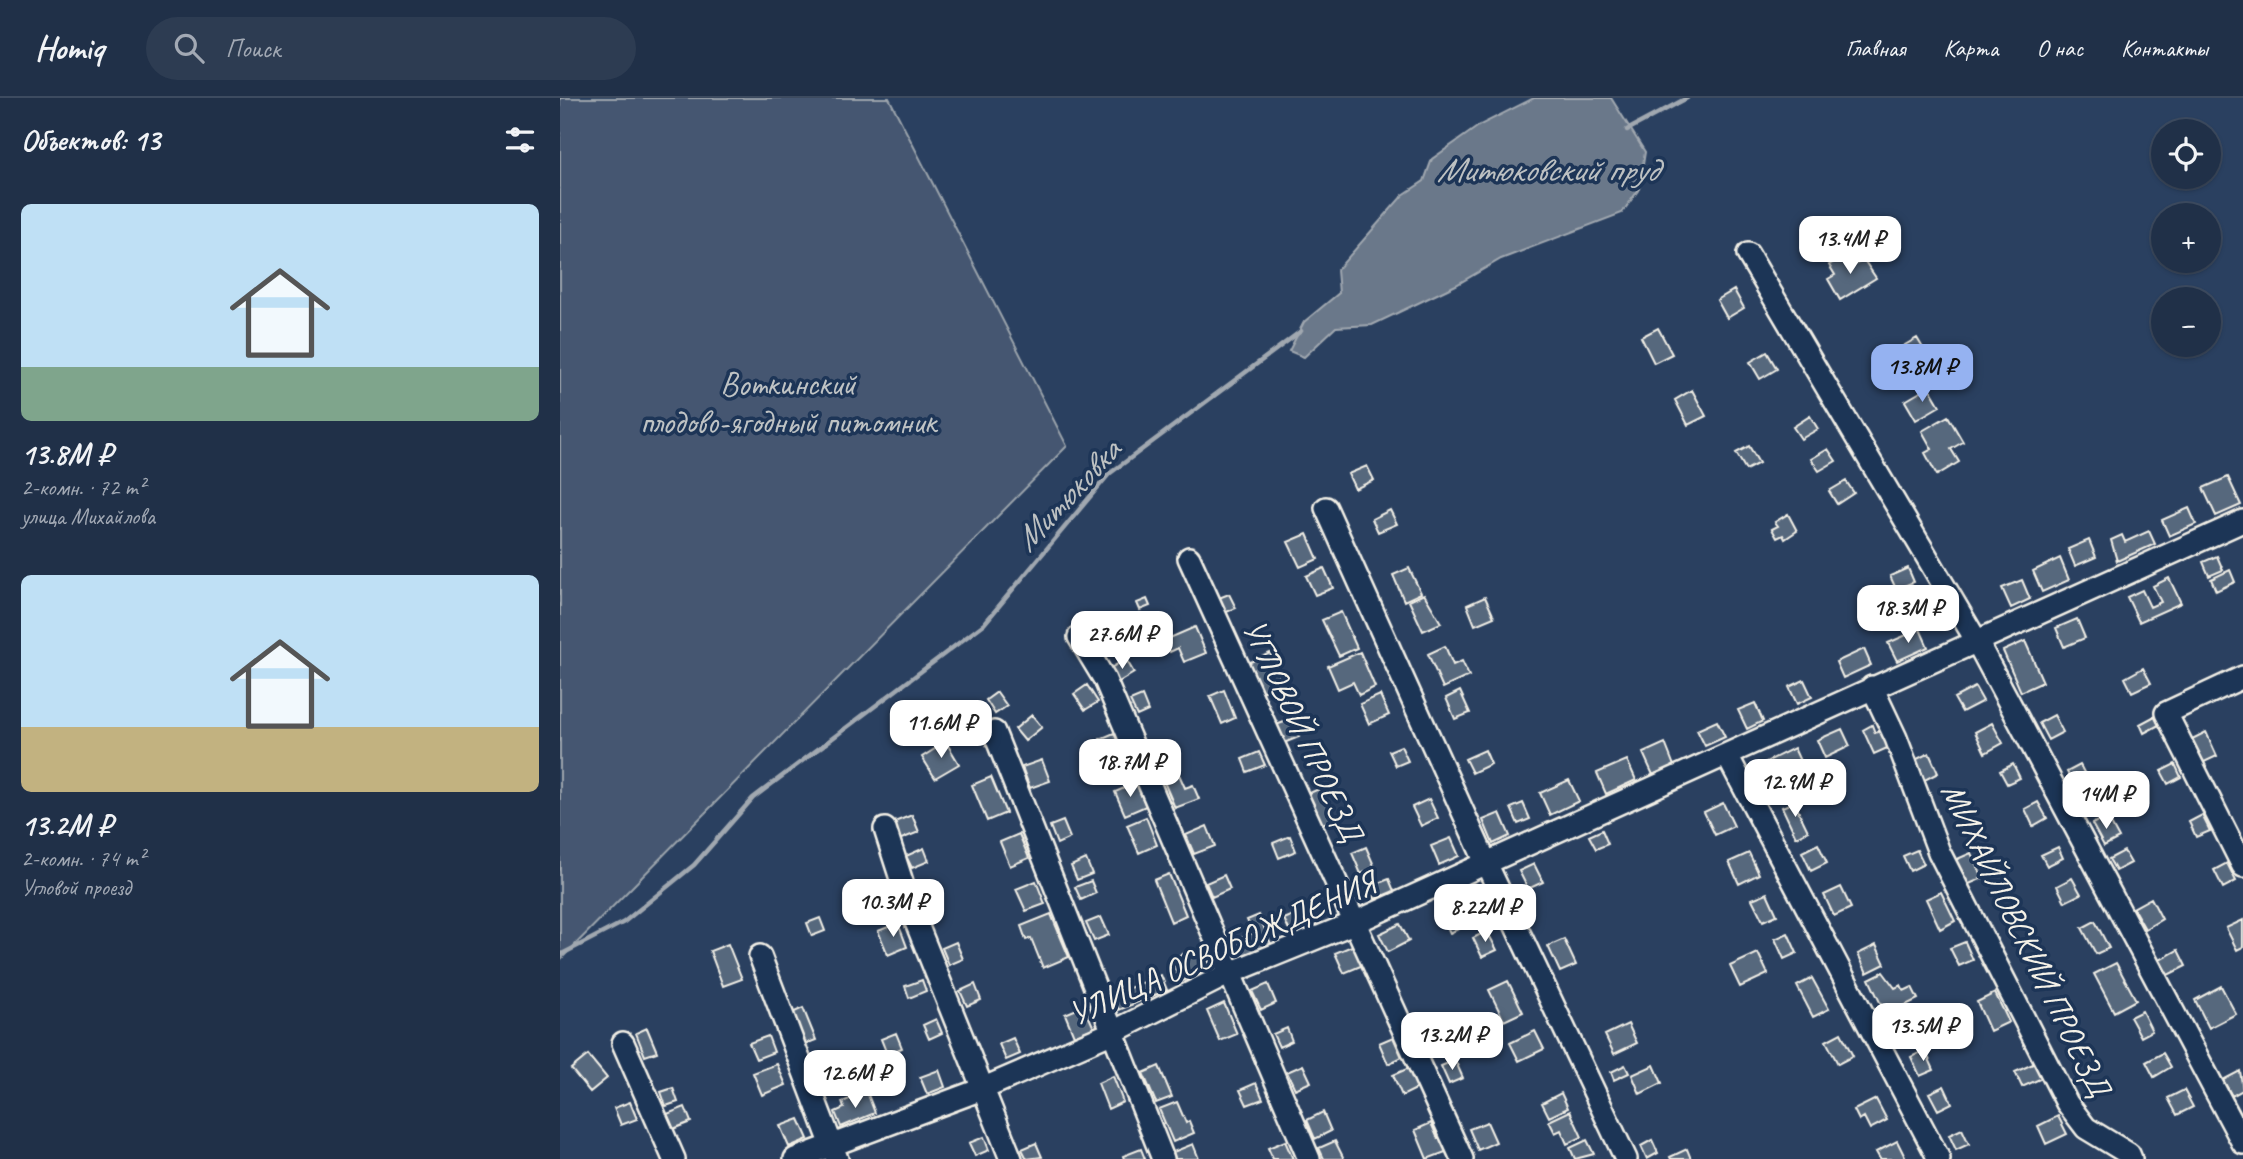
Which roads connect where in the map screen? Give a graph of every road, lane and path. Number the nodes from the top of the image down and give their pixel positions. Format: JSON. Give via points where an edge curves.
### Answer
{"nodes":[{"id":1,"x":1748,"y":254,"type":"dead end"},
{"id":2,"x":1326,"y":508,"type":"dead end"},
{"id":3,"x":2243,"y":521,"type":"edge"},
{"id":4,"x":1189,"y":558,"type":"dead end"},
{"id":5,"x":1079,"y":637,"type":"dead end"},
{"id":6,"x":1976,"y":640,"type":"junction"},
{"id":7,"x":2243,"y":677,"type":"edge"},
{"id":8,"x":1872,"y":687,"type":"junction"},
{"id":9,"x":994,"y":732,"type":"dead end"},
{"id":10,"x":1727,"y":755,"type":"junction"},
{"id":11,"x":885,"y":829,"type":"dead end"},
{"id":12,"x":1486,"y":863,"type":"junction"},
{"id":13,"x":2243,"y":866,"type":"edge"},
{"id":14,"x":1356,"y":922,"type":"junction"},
{"id":15,"x":760,"y":956,"type":"dead end"},
{"id":16,"x":1230,"y":973,"type":"junction"},
{"id":17,"x":1113,"y":1032,"type":"junction"},
{"id":18,"x":623,"y":1043,"type":"dead end"},
{"id":19,"x":982,"y":1089,"type":"junction"},
{"id":20,"x":2243,"y":1143,"type":"edge"},
{"id":21,"x":834,"y":1152,"type":"edge"},
{"id":22,"x":674,"y":1159,"type":"edge"},
{"id":23,"x":795,"y":1159,"type":"edge"},
{"id":24,"x":1011,"y":1159,"type":"edge"},
{"id":25,"x":1164,"y":1159,"type":"edge"},
{"id":26,"x":1309,"y":1159,"type":"edge"},
{"id":27,"x":1462,"y":1159,"type":"edge"},
{"id":28,"x":1626,"y":1159,"type":"edge"},
{"id":29,"x":1939,"y":1159,"type":"edge"},
{"id":30,"x":2131,"y":1159,"type":"edge"}],
"edges":[{"from":1,"to":6,"type":"street"},
{"from":2,"to":12,"type":"street"},
{"from":3,"to":6,"type":"street","name":"УЛИЦА ОСВОБОЖДЕНИЯ"},
{"from":4,"to":14,"type":"street","name":"УГЛОВОЙ ПРОЕЗД"},
{"from":5,"to":16,"type":"street","via":[[1105,680]]},
{"from":6,"to":8,"type":"street","name":"УЛИЦА ОСВОБОЖДЕНИЯ"},
{"from":6,"to":20,"type":"street"},
{"from":7,"to":13,"type":"street","via":[[2166,713]]},
{"from":8,"to":10,"type":"street","name":"УЛИЦА ОСВОБОЖДЕНИЯ"},
{"from":8,"to":30,"type":"street","name":"МИХАЙЛОВСКИЙ ПРОЕЗД","via":[[1939,852],[2067,1103],[2086,1128]]},
{"from":9,"to":17,"type":"street"},
{"from":10,"to":12,"type":"street","name":"УЛИЦА ОСВОБОЖДЕНИЯ"},
{"from":10,"to":29,"type":"street"},
{"from":11,"to":19,"type":"street","via":[[910,907]]},
{"from":12,"to":14,"type":"street","name":"УЛИЦА ОСВОБОЖДЕНИЯ"},
{"from":12,"to":28,"type":"street"},
{"from":14,"to":16,"type":"street","name":"УЛИЦА ОСВОБОЖДЕНИЯ"},
{"from":14,"to":27,"type":"street","name":"УГЛОВОЙ ПРОЕЗД"},
{"from":15,"to":21,"type":"street"},
{"from":16,"to":17,"type":"street","name":"УЛИЦА ОСВОБОЖДЕНИЯ"},
{"from":16,"to":26,"type":"street"},
{"from":17,"to":19,"type":"street","name":"УЛИЦА ОСВОБОЖДЕНИЯ"},
{"from":17,"to":25,"type":"street"},
{"from":18,"to":22,"type":"street"},
{"from":19,"to":21,"type":"street","name":"УЛИЦА ОСВОБОЖДЕНИЯ"},
{"from":19,"to":24,"type":"street"},
{"from":21,"to":23,"type":"street","name":"УЛИЦА ОСВОБОЖДЕНИЯ"}]}
